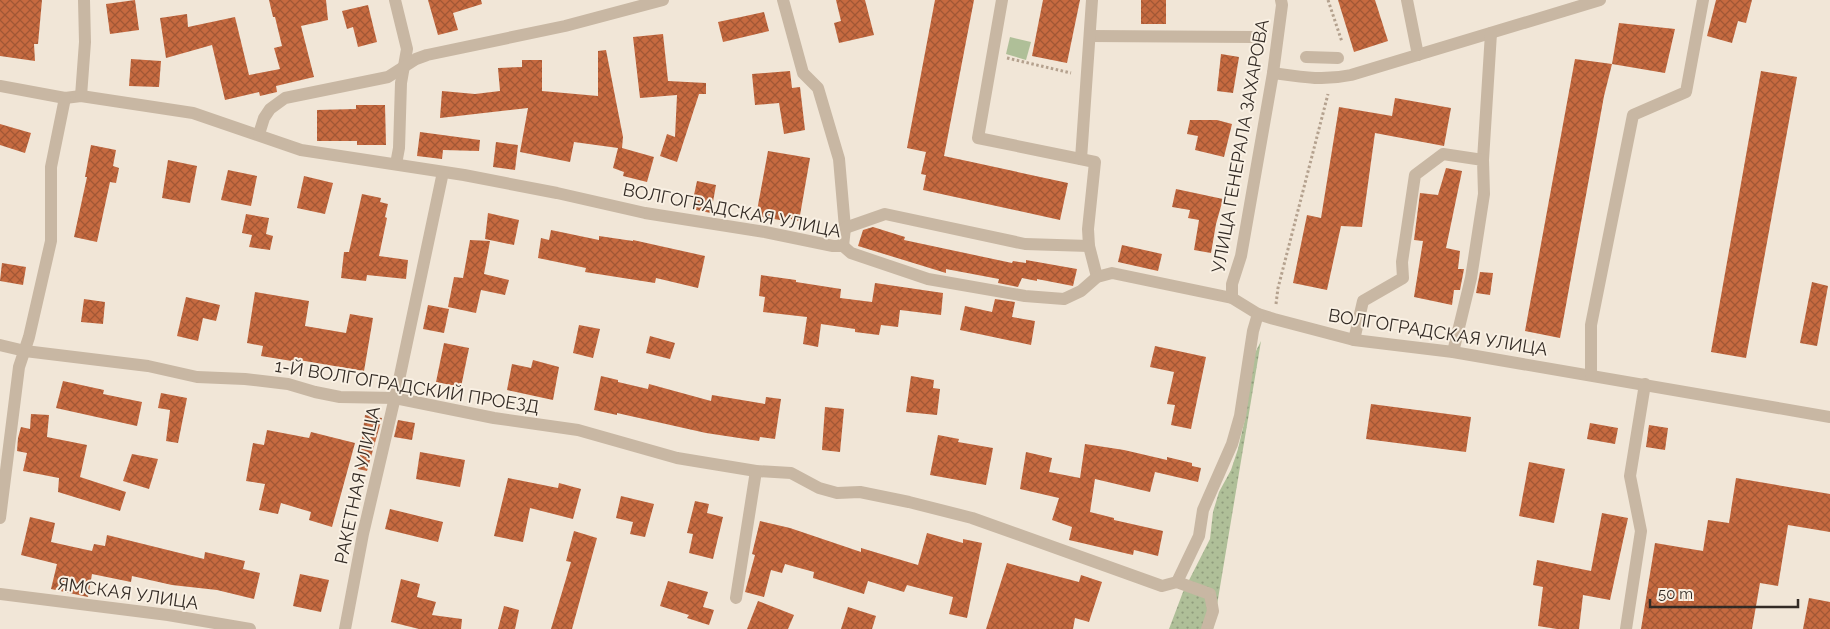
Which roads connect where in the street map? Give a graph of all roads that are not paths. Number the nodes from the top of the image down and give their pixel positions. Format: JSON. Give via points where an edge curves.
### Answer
{"nodes":[{"id":1,"x":84,"y":0,"type":"edge"},
{"id":2,"x":395,"y":0,"type":"edge"},
{"id":3,"x":663,"y":0,"type":"edge"},
{"id":4,"x":783,"y":0,"type":"edge"},
{"id":5,"x":1002,"y":0,"type":"edge"},
{"id":6,"x":1092,"y":0,"type":"edge"},
{"id":7,"x":1281,"y":0,"type":"edge"},
{"id":8,"x":1407,"y":0,"type":"edge"},
{"id":9,"x":1600,"y":0,"type":"edge"},
{"id":10,"x":1703,"y":0,"type":"edge"},
{"id":11,"x":1491,"y":33,"type":"junction"},
{"id":12,"x":1090,"y":36,"type":"junction"},
{"id":13,"x":1254,"y":37,"type":"dead end"},
{"id":14,"x":1418,"y":55,"type":"junction"},
{"id":15,"x":1306,"y":57,"type":"dead end"},
{"id":16,"x":1338,"y":58,"type":"road end"},
{"id":17,"x":404,"y":66,"type":"junction"},
{"id":18,"x":1273,"y":73,"type":"junction"},
{"id":19,"x":0,"y":86,"type":"edge"},
{"id":20,"x":81,"y":96,"type":"junction"},
{"id":21,"x":65,"y":98,"type":"junction"},
{"id":22,"x":258,"y":134,"type":"junction"},
{"id":23,"x":1081,"y":159,"type":"junction"},
{"id":24,"x":1484,"y":160,"type":"junction"},
{"id":25,"x":396,"y":164,"type":"junction"},
{"id":26,"x":443,"y":172,"type":"junction"},
{"id":27,"x":845,"y":228,"type":"junction"},
{"id":28,"x":843,"y":246,"type":"junction"},
{"id":29,"x":1089,"y":246,"type":"junction"},
{"id":30,"x":1097,"y":277,"type":"junction"},
{"id":31,"x":1232,"y":298,"type":"junction"},
{"id":32,"x":1258,"y":314,"type":"junction"},
{"id":33,"x":1354,"y":340,"type":"junction"},
{"id":34,"x":0,"y":345,"type":"edge"},
{"id":35,"x":25,"y":351,"type":"junction"},
{"id":36,"x":1454,"y":352,"type":"junction"},
{"id":37,"x":1591,"y":375,"type":"junction"},
{"id":38,"x":1645,"y":384,"type":"junction"},
{"id":39,"x":394,"y":398,"type":"junction"},
{"id":40,"x":1830,"y":416,"type":"edge"},
{"id":41,"x":756,"y":471,"type":"junction"},
{"id":42,"x":0,"y":518,"type":"edge"},
{"id":43,"x":1177,"y":582,"type":"junction"},
{"id":44,"x":0,"y":594,"type":"edge"},
{"id":45,"x":736,"y":598,"type":"dead end"},
{"id":46,"x":250,"y":629,"type":"edge"},
{"id":47,"x":346,"y":629,"type":"edge"},
{"id":48,"x":1207,"y":629,"type":"edge"},
{"id":49,"x":1626,"y":629,"type":"edge"}],
"edges":[{"from":1,"to":20,"type":"street"},
{"from":2,"to":17,"type":"street","via":[[407,49]]},
{"from":3,"to":17,"type":"street","via":[[565,26],[427,55]]},
{"from":4,"to":27,"type":"street","via":[[803,73],[818,88],[839,160]]},
{"from":5,"to":23,"type":"street","via":[[978,138]]},
{"from":6,"to":12,"type":"street"},
{"from":7,"to":18,"type":"street","name":"УЛИЦА ГЕНЕРАЛА ЗАХАРОВА"},
{"from":8,"to":14,"type":"street"},
{"from":9,"to":11,"type":"street"},
{"from":10,"to":37,"type":"street","via":[[1686,92],[1633,115],[1591,325]]},
{"from":11,"to":14,"type":"street"},
{"from":11,"to":24,"type":"street"},
{"from":12,"to":13,"type":"street"},
{"from":12,"to":23,"type":"street"},
{"from":14,"to":18,"type":"street","via":[[1332,79]]},
{"from":15,"to":16,"type":"street"},
{"from":17,"to":22,"type":"street","via":[[388,77],[285,98],[270,109]]},
{"from":17,"to":25,"type":"street"},
{"from":18,"to":31,"type":"street","name":"УЛИЦА ГЕНЕРАЛА ЗАХАРОВА","via":[[1241,256],[1232,284]]},
{"from":19,"to":21,"type":"street","name":"ВОЛГОГРАДСКАЯ УЛИЦА"},
{"from":20,"to":21,"type":"street","name":"ВОЛГОГРАДСКАЯ УЛИЦА"},
{"from":20,"to":22,"type":"street","name":"ВОЛГОГРАДСКАЯ УЛИЦА","via":[[193,113]]},
{"from":21,"to":35,"type":"street","via":[[51,167],[51,241]]},
{"from":22,"to":25,"type":"street","name":"ВОЛГОГРАДСКАЯ УЛИЦА","via":[[302,150]]},
{"from":23,"to":29,"type":"street","via":[[1094,162]]},
{"from":24,"to":33,"type":"street","via":[[1443,154],[1415,175],[1402,262],[1403,278],[1363,301]]},
{"from":24,"to":36,"type":"street","via":[[1484,194],[1473,269]]},
{"from":25,"to":26,"type":"street","name":"ВОЛГОГРАДСКАЯ УЛИЦА"},
{"from":26,"to":28,"type":"street","name":"ВОЛГОГРАДСКАЯ УЛИЦА","via":[[645,213]]},
{"from":26,"to":39,"type":"street","name":"РАКЕТНАЯ УЛИЦА"},
{"from":27,"to":28,"type":"street"},
{"from":27,"to":29,"type":"street","via":[[885,214],[1025,244]]},
{"from":28,"to":30,"type":"street","name":"ВОЛГОГРАДСКАЯ УЛИЦА","via":[[851,253],[928,279],[1025,296],[1064,299],[1081,291]]},
{"from":29,"to":30,"type":"street"},
{"from":30,"to":31,"type":"street","name":"ВОЛГОГРАДСКАЯ УЛИЦА","via":[[1112,273]]},
{"from":31,"to":32,"type":"street","name":"ВОЛГОГРАДСКАЯ УЛИЦА"},
{"from":32,"to":33,"type":"street","name":"ВОЛГОГРАДСКАЯ УЛИЦА"},
{"from":32,"to":43,"type":"street","via":[[1232,444],[1203,510],[1199,536]]},
{"from":33,"to":36,"type":"street","name":"ВОЛГОГРАДСКАЯ УЛИЦА"},
{"from":34,"to":35,"type":"street","name":"1-Й ВОЛГОГРАДСКИЙ ПРОЕЗД"},
{"from":35,"to":39,"type":"street","name":"1-Й ВОЛГОГРАДСКИЙ ПРОЕЗД","via":[[148,366],[197,377],[288,384],[340,397]]},
{"from":35,"to":42,"type":"street","via":[[20,367]]},
{"from":36,"to":37,"type":"street","name":"ВОЛГОГРАДСКАЯ УЛИЦА"},
{"from":37,"to":38,"type":"street","name":"ВОЛГОГРАДСКАЯ УЛИЦА"},
{"from":38,"to":40,"type":"street","name":"ВОЛГОГРАДСКАЯ УЛИЦА"},
{"from":38,"to":49,"type":"street","via":[[1630,476],[1641,531]]},
{"from":39,"to":41,"type":"street","name":"1-Й ВОЛГОГРАДСКИЙ ПРОЕЗД","via":[[494,418],[578,430],[677,458]]},
{"from":39,"to":47,"type":"street","name":"РАКЕТНАЯ УЛИЦА","via":[[363,534]]},
{"from":41,"to":43,"type":"street","name":"1-Й ВОЛГОГРАДСКИЙ ПРОЕЗД","via":[[791,473],[819,488],[837,493],[860,492],[972,518],[1144,581],[1162,586]]},
{"from":41,"to":45,"type":"street"},
{"from":43,"to":48,"type":"street","via":[[1210,594],[1213,610]]},
{"from":44,"to":46,"type":"street","name":"ЯМСКАЯ УЛИЦА"}]}
